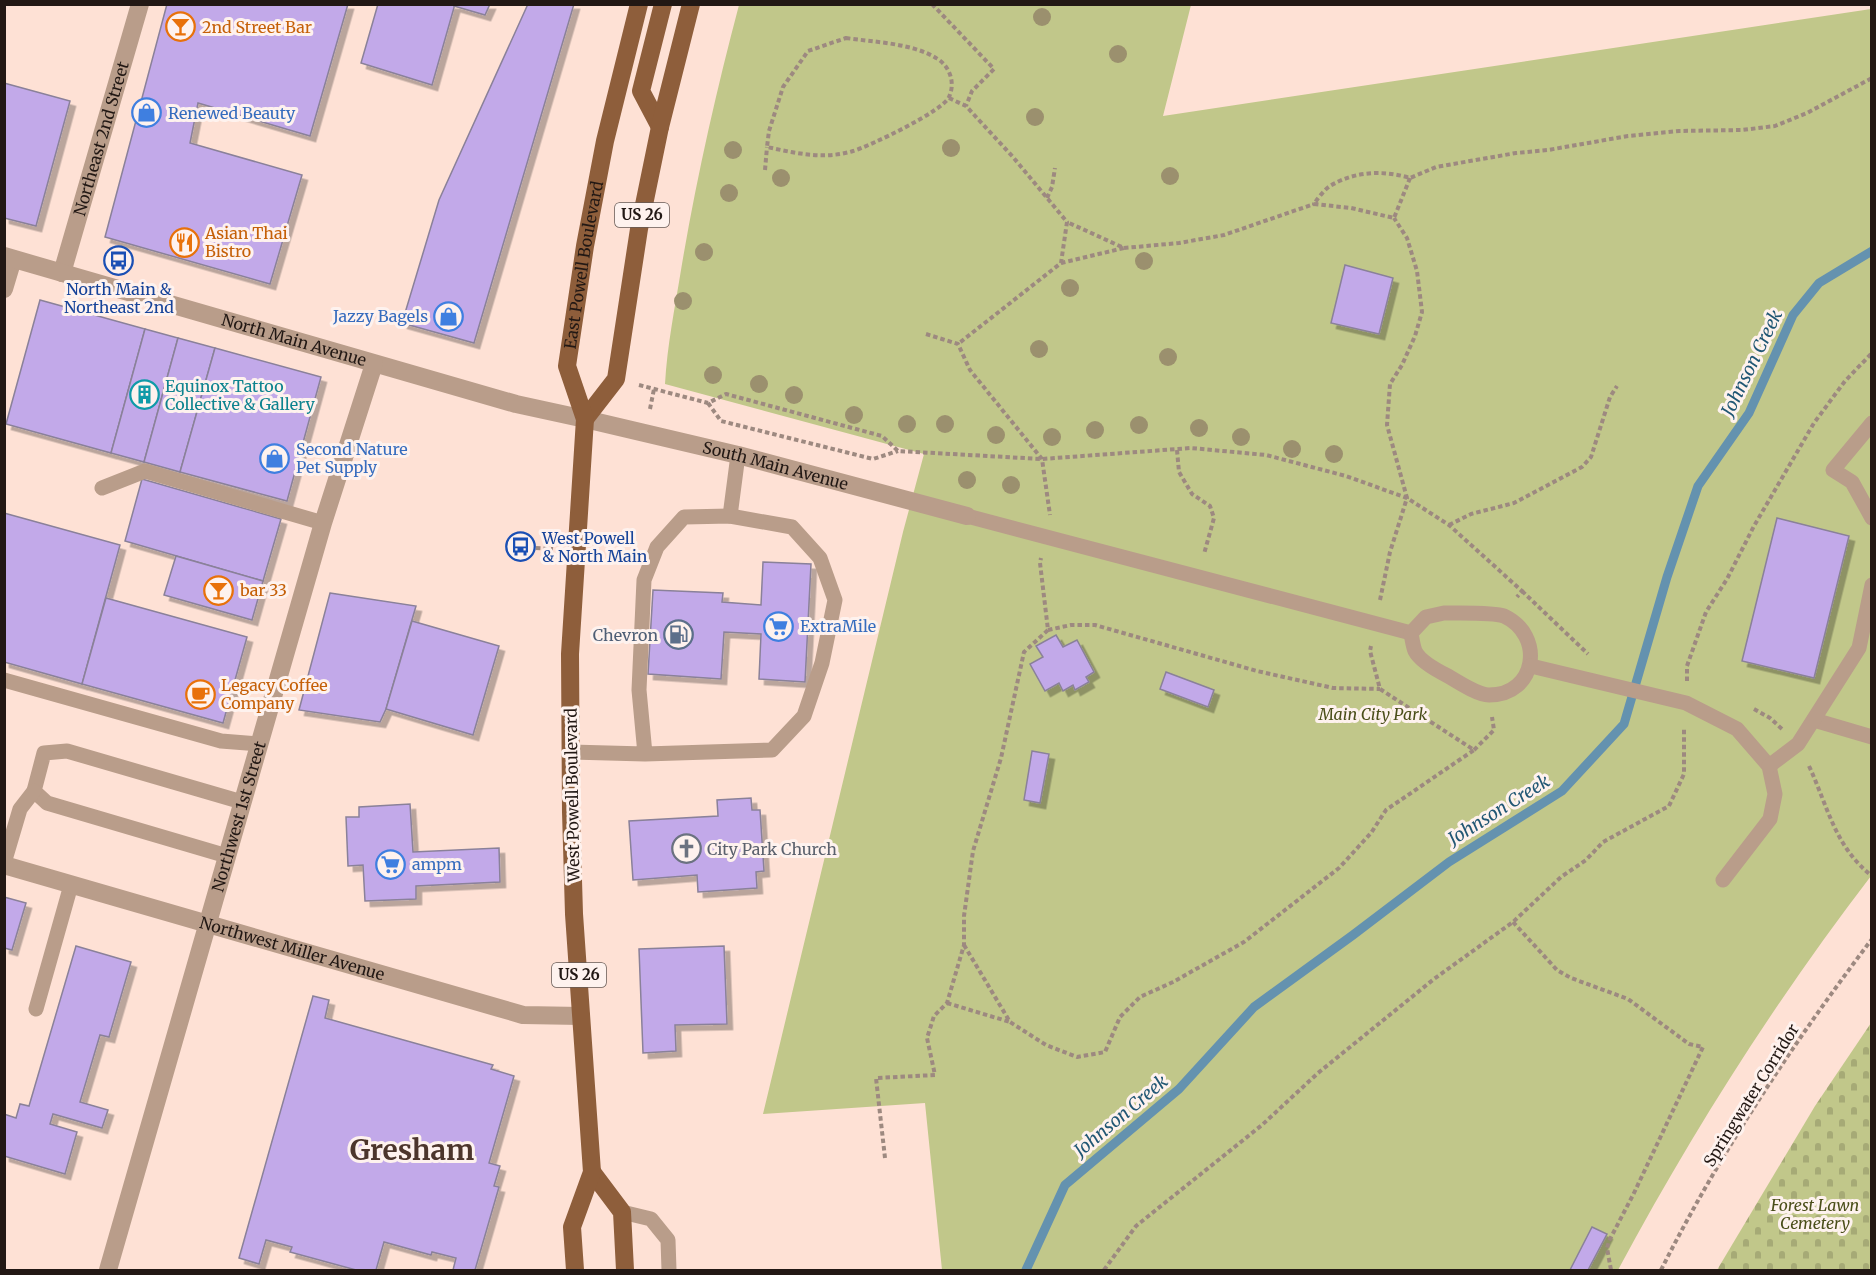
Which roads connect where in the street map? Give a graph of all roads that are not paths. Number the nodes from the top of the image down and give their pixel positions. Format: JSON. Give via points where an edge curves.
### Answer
{"nodes":[{"id":1,"x":141,"y":4,"type":"edge"},
{"id":2,"x":639,"y":4,"type":"edge"},
{"id":3,"x":663,"y":4,"type":"edge"},
{"id":4,"x":691,"y":4,"type":"edge"},
{"id":5,"x":660,"y":127,"type":"junction"},
{"id":6,"x":9,"y":257,"type":"edge"},
{"id":7,"x":63,"y":273,"type":"junction"},
{"id":8,"x":4,"y":288,"type":"edge"},
{"id":9,"x":374,"y":364,"type":"junction"},
{"id":10,"x":585,"y":418,"type":"junction"},
{"id":11,"x":1872,"y":423,"type":"edge"},
{"id":12,"x":738,"y":455,"type":"junction"},
{"id":13,"x":102,"y":488,"type":"dead end"},
{"id":14,"x":730,"y":516,"type":"junction"},
{"id":15,"x":967,"y":516,"type":"joint"},
{"id":16,"x":1872,"y":518,"type":"edge"},
{"id":17,"x":323,"y":522,"type":"junction"},
{"id":18,"x":1872,"y":585,"type":"edge"},
{"id":19,"x":1411,"y":633,"type":"junction"},
{"id":20,"x":1531,"y":666,"type":"junction"},
{"id":21,"x":4,"y":680,"type":"edge"},
{"id":22,"x":1814,"y":720,"type":"junction"},
{"id":23,"x":1872,"y":737,"type":"edge"},
{"id":24,"x":258,"y":744,"type":"junction"},
{"id":25,"x":571,"y":752,"type":"junction"},
{"id":26,"x":645,"y":754,"type":"junction"},
{"id":27,"x":1769,"y":765,"type":"junction"},
{"id":28,"x":34,"y":791,"type":"junction"},
{"id":29,"x":242,"y":802,"type":"junction"},
{"id":30,"x":227,"y":856,"type":"junction"},
{"id":31,"x":4,"y":864,"type":"edge"},
{"id":32,"x":1723,"y":880,"type":"dead end"},
{"id":33,"x":71,"y":885,"type":"junction"},
{"id":34,"x":207,"y":924,"type":"junction"},
{"id":35,"x":36,"y":1009,"type":"dead end"},
{"id":36,"x":581,"y":1016,"type":"junction"},
{"id":37,"x":592,"y":1172,"type":"junction"},
{"id":38,"x":622,"y":1212,"type":"junction"},
{"id":39,"x":108,"y":1270,"type":"edge"},
{"id":40,"x":575,"y":1270,"type":"edge"},
{"id":41,"x":625,"y":1270,"type":"edge"},
{"id":42,"x":669,"y":1270,"type":"edge"}],
"edges":[{"from":1,"to":7,"type":"street","name":"Northeast 2nd Street"},
{"from":2,"to":10,"type":"main road","name":"East Powell Boulevard","number":"US 26","via":[[605,141],[567,366]]},
{"from":3,"to":5,"type":"main road","via":[[641,91]]},
{"from":4,"to":5,"type":"main road","number":"US 26"},
{"from":5,"to":10,"type":"main road","number":"US 26","via":[[639,229],[616,379]]},
{"from":6,"to":7,"type":"street","name":"North Main Avenue"},
{"from":6,"to":8,"type":"street"},
{"from":7,"to":9,"type":"street","name":"North Main Avenue"},
{"from":9,"to":10,"type":"street","name":"North Main Avenue","via":[[516,404]]},
{"from":9,"to":17,"type":"street","name":"Northwest 1st Street"},
{"from":10,"to":12,"type":"street","name":"South Main Avenue"},
{"from":10,"to":25,"type":"main road","name":"West Powell Boulevard","number":"US 26","via":[[570,654]]},
{"from":11,"to":16,"type":"lane","via":[[1833,470],[1852,482]]},
{"from":12,"to":14,"type":"lane"},
{"from":12,"to":15,"type":"street","name":"South Main Avenue"},
{"from":13,"to":17,"type":"lane","via":[[145,471]]},
{"from":14,"to":26,"type":"lane","via":[[684,517],[657,547],[644,580],[639,690]]},
{"from":14,"to":26,"type":"lane","via":[[792,527],[820,558],[835,600],[822,663],[804,716],[772,750]]},
{"from":15,"to":19,"type":"lane"},
{"from":17,"to":24,"type":"street","name":"Northwest 1st Street"},
{"from":18,"to":22,"type":"lane","via":[[1859,648]]},
{"from":19,"to":20,"type":"lane","via":[[1416,653],[1437,670],[1488,695],[1519,684]]},
{"from":19,"to":20,"type":"lane","via":[[1425,617],[1444,613],[1503,615],[1521,629],[1530,647]]},
{"from":20,"to":27,"type":"lane","via":[[1686,703],[1737,729]]},
{"from":21,"to":24,"type":"lane","via":[[221,741]]},
{"from":22,"to":23,"type":"lane"},
{"from":22,"to":27,"type":"lane","via":[[1798,744]]},
{"from":24,"to":29,"type":"street","name":"Northwest 1st Street"},
{"from":25,"to":26,"type":"lane"},
{"from":25,"to":36,"type":"main road","name":"West Powell Boulevard","number":"US 26","via":[[574,914]]},
{"from":27,"to":32,"type":"lane","via":[[1775,794],[1770,819]]},
{"from":28,"to":29,"type":"lane","via":[[44,753],[67,751]]},
{"from":28,"to":30,"type":"lane","via":[[47,803]]},
{"from":28,"to":31,"type":"lane","via":[[20,810]]},
{"from":29,"to":30,"type":"street","name":"Northwest 1st Street"},
{"from":30,"to":34,"type":"street","name":"Northwest 1st Street"},
{"from":31,"to":33,"type":"street","name":"Northwest Miller Avenue"},
{"from":33,"to":34,"type":"street","name":"Northwest Miller Avenue"},
{"from":33,"to":35,"type":"lane"},
{"from":34,"to":36,"type":"street","name":"Northwest Miller Avenue","via":[[523,1015]]},
{"from":34,"to":39,"type":"street","name":"Northwest 1st Street"},
{"from":36,"to":37,"type":"main road","name":"West Powell Boulevard","number":"US 26"},
{"from":37,"to":38,"type":"main road"},
{"from":37,"to":40,"type":"main road","name":"West Powell Boulevard","number":"US 26","via":[[572,1227]]},
{"from":38,"to":41,"type":"main road"},
{"from":38,"to":42,"type":"lane","via":[[651,1219],[668,1240]]}]}
